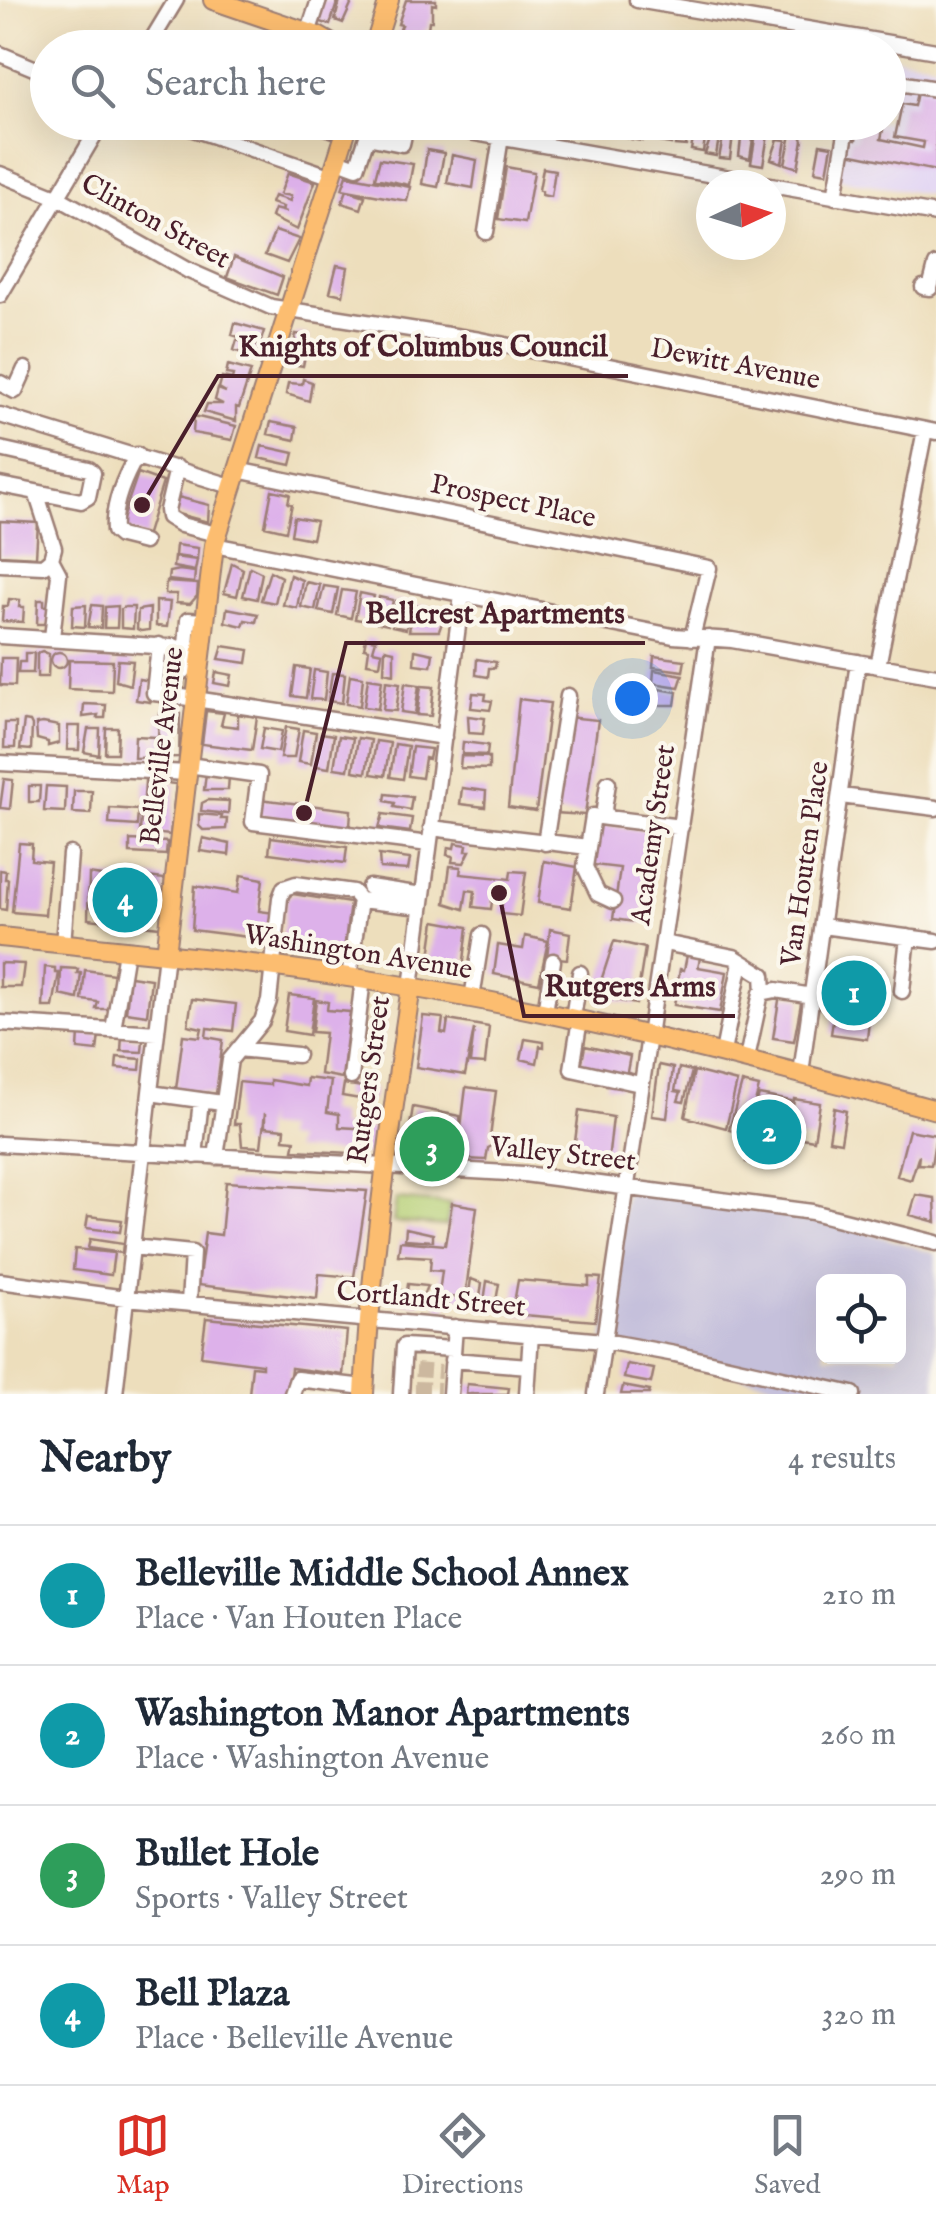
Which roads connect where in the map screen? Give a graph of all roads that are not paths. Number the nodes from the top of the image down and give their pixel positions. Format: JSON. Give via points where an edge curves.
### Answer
{"nodes":[{"id":1,"x":176,"y":0,"type":"edge"},
{"id":2,"x":213,"y":0,"type":"edge"},
{"id":3,"x":319,"y":0,"type":"edge"},
{"id":4,"x":389,"y":0,"type":"edge"},
{"id":5,"x":636,"y":0,"type":"edge"},
{"id":6,"x":158,"y":30,"type":"edge"},
{"id":7,"x":302,"y":30,"type":"edge"},
{"id":8,"x":309,"y":30,"type":"edge"},
{"id":9,"x":380,"y":30,"type":"edge"},
{"id":10,"x":812,"y":30,"type":"edge"},
{"id":11,"x":906,"y":46,"type":"edge"},
{"id":12,"x":936,"y":51,"type":"edge"},
{"id":13,"x":0,"y":54,"type":"edge"},
{"id":14,"x":30,"y":66,"type":"edge"},
{"id":15,"x":906,"y":89,"type":"edge"},
{"id":16,"x":936,"y":89,"type":"edge"},
{"id":17,"x":92,"y":140,"type":"edge"},
{"id":18,"x":236,"y":140,"type":"edge"},
{"id":19,"x":344,"y":140,"type":"edge"},
{"id":20,"x":366,"y":140,"type":"edge"},
{"id":21,"x":501,"y":140,"type":"edge"},
{"id":22,"x":518,"y":140,"type":"edge"},
{"id":23,"x":845,"y":140,"type":"edge"},
{"id":24,"x":335,"y":168,"type":"junction"},
{"id":25,"x":696,"y":172,"type":"edge"},
{"id":26,"x":0,"y":174,"type":"edge"},
{"id":27,"x":786,"y":188,"type":"edge"},
{"id":28,"x":836,"y":197,"type":"junction"},
{"id":29,"x":59,"y":198,"type":"junction"},
{"id":30,"x":936,"y":214,"type":"edge"},
{"id":31,"x":486,"y":232,"type":"dead end"},
{"id":32,"x":936,"y":264,"type":"edge"},
{"id":33,"x":922,"y":287,"type":"dead end"},
{"id":34,"x":0,"y":296,"type":"edge"},
{"id":35,"x":288,"y":311,"type":"junction"},
{"id":36,"x":25,"y":369,"type":"dead end"},
{"id":37,"x":0,"y":383,"type":"edge"},
{"id":38,"x":0,"y":415,"type":"edge"},
{"id":39,"x":931,"y":431,"type":"edge"},
{"id":40,"x":0,"y":449,"type":"edge"},
{"id":41,"x":136,"y":455,"type":"junction"},
{"id":42,"x":177,"y":468,"type":"junction"},
{"id":43,"x":234,"y":478,"type":"junction"},
{"id":44,"x":0,"y":485,"type":"edge"},
{"id":45,"x":36,"y":492,"type":"junction"},
{"id":46,"x":215,"y":540,"type":"junction"},
{"id":47,"x":144,"y":542,"type":"dead end"},
{"id":48,"x":51,"y":559,"type":"junction"},
{"id":49,"x":0,"y":564,"type":"edge"},
{"id":50,"x":462,"y":595,"type":"junction"},
{"id":51,"x":0,"y":636,"type":"edge"},
{"id":52,"x":52,"y":638,"type":"junction"},
{"id":53,"x":692,"y":638,"type":"junction"},
{"id":54,"x":708,"y":638,"type":"junction"},
{"id":55,"x":180,"y":647,"type":"junction"},
{"id":56,"x":858,"y":662,"type":"junction"},
{"id":57,"x":878,"y":666,"type":"junction"},
{"id":58,"x":178,"y":670,"type":"tunnel mouth"},
{"id":59,"x":936,"y":676,"type":"edge"},
{"id":60,"x":180,"y":694,"type":"junction"},
{"id":61,"x":568,"y":696,"type":"dead end"},
{"id":62,"x":444,"y":737,"type":"junction"},
{"id":63,"x":0,"y":763,"type":"edge"},
{"id":64,"x":188,"y":769,"type":"junction"},
{"id":65,"x":608,"y":784,"type":"dead end"},
{"id":66,"x":840,"y":796,"type":"junction"},
{"id":67,"x":936,"y":808,"type":"edge"},
{"id":68,"x":607,"y":818,"type":"junction"},
{"id":69,"x":681,"y":827,"type":"junction"},
{"id":70,"x":430,"y":836,"type":"junction"},
{"id":71,"x":546,"y":842,"type":"junction"},
{"id":72,"x":588,"y":847,"type":"junction"},
{"id":73,"x":70,"y":854,"type":"dead end"},
{"id":74,"x":364,"y":893,"type":"junction"},
{"id":75,"x":422,"y":901,"type":"junction"},
{"id":76,"x":612,"y":901,"type":"dead end"},
{"id":77,"x":822,"y":926,"type":"junction"},
{"id":78,"x":482,"y":935,"type":"dead end"},
{"id":79,"x":0,"y":937,"type":"edge"},
{"id":80,"x":908,"y":937,"type":"junction"},
{"id":81,"x":936,"y":940,"type":"edge"},
{"id":82,"x":664,"y":943,"type":"junction"},
{"id":83,"x":63,"y":944,"type":"junction"},
{"id":84,"x":126,"y":950,"type":"junction"},
{"id":85,"x":166,"y":954,"type":"junction"},
{"id":86,"x":553,"y":961,"type":"dead end"},
{"id":87,"x":740,"y":962,"type":"junction"},
{"id":88,"x":273,"y":966,"type":"junction"},
{"id":89,"x":580,"y":973,"type":"dead end"},
{"id":90,"x":356,"y":978,"type":"junction"},
{"id":91,"x":410,"y":987,"type":"junction"},
{"id":92,"x":902,"y":991,"type":"dead end"},
{"id":93,"x":764,"y":992,"type":"junction"},
{"id":94,"x":812,"y":996,"type":"junction"},
{"id":95,"x":472,"y":998,"type":"junction"},
{"id":96,"x":544,"y":1012,"type":"junction"},
{"id":97,"x":576,"y":1019,"type":"junction"},
{"id":98,"x":0,"y":1023,"type":"edge"},
{"id":99,"x":113,"y":1030,"type":"junction"},
{"id":100,"x":157,"y":1033,"type":"junction"},
{"id":101,"x":649,"y":1034,"type":"junction"},
{"id":102,"x":238,"y":1049,"type":"junction"},
{"id":103,"x":723,"y":1052,"type":"junction"},
{"id":104,"x":297,"y":1055,"type":"dead end"},
{"id":105,"x":748,"y":1058,"type":"junction"},
{"id":106,"x":801,"y":1073,"type":"junction"},
{"id":107,"x":351,"y":1077,"type":"dead end"},
{"id":108,"x":640,"y":1084,"type":"junction"},
{"id":109,"x":150,"y":1092,"type":"junction"},
{"id":110,"x":200,"y":1100,"type":"junction"},
{"id":111,"x":222,"y":1103,"type":"junction"},
{"id":112,"x":936,"y":1110,"type":"edge"},
{"id":113,"x":0,"y":1144,"type":"edge"},
{"id":114,"x":143,"y":1152,"type":"junction"},
{"id":115,"x":195,"y":1156,"type":"junction"},
{"id":116,"x":216,"y":1157,"type":"junction"},
{"id":117,"x":386,"y":1164,"type":"junction"},
{"id":118,"x":626,"y":1186,"type":"junction"},
{"id":119,"x":936,"y":1243,"type":"edge"},
{"id":120,"x":132,"y":1247,"type":"junction"},
{"id":121,"x":0,"y":1281,"type":"edge"},
{"id":122,"x":126,"y":1298,"type":"junction"},
{"id":123,"x":189,"y":1303,"type":"junction"},
{"id":124,"x":368,"y":1319,"type":"junction"},
{"id":125,"x":455,"y":1327,"type":"junction"},
{"id":126,"x":531,"y":1334,"type":"junction"},
{"id":127,"x":604,"y":1341,"type":"junction"},
{"id":128,"x":449,"y":1363,"type":"junction"},
{"id":129,"x":529,"y":1366,"type":"junction"},
{"id":130,"x":338,"y":1389,"type":"edge"},
{"id":131,"x":364,"y":1390,"type":"edge"},
{"id":132,"x":406,"y":1390,"type":"edge"},
{"id":133,"x":447,"y":1391,"type":"edge"},
{"id":134,"x":116,"y":1394,"type":"edge"},
{"id":135,"x":292,"y":1394,"type":"edge"},
{"id":136,"x":526,"y":1394,"type":"edge"},
{"id":137,"x":596,"y":1394,"type":"edge"},
{"id":138,"x":853,"y":1394,"type":"edge"}],
"edges":[{"from":1,"to":6,"type":"street"},
{"from":2,"to":7,"type":"main road"},
{"from":3,"to":8,"type":"street"},
{"from":4,"to":9,"type":"main road"},
{"from":5,"to":10,"type":"street"},
{"from":11,"to":12,"type":"street"},
{"from":13,"to":14,"type":"street"},
{"from":15,"to":16,"type":"street"},
{"from":17,"to":29,"type":"street"},
{"from":18,"to":24,"type":"street"},
{"from":19,"to":24,"type":"main road","name":"Belleville Avenue"},
{"from":20,"to":24,"type":"street","via":[[358,167]]},
{"from":21,"to":31,"type":"street"},
{"from":22,"to":25,"type":"street"},
{"from":23,"to":28,"type":"street"},
{"from":24,"to":35,"type":"main road","name":"Belleville Avenue"},
{"from":26,"to":29,"type":"street","name":"Clinton Street"},
{"from":27,"to":28,"type":"street"},
{"from":28,"to":30,"type":"street"},
{"from":29,"to":34,"type":"street"},
{"from":29,"to":35,"type":"street","name":"Clinton Street","via":[[215,284]]},
{"from":32,"to":33,"type":"street","via":[[930,288]]},
{"from":35,"to":39,"type":"street","name":"Dewitt Avenue","via":[[480,340]]},
{"from":35,"to":43,"type":"main road","name":"Belleville Avenue"},
{"from":36,"to":37,"type":"street","via":[[16,390]]},
{"from":38,"to":41,"type":"street"},
{"from":39,"to":57,"type":"street"},
{"from":40,"to":45,"type":"street","via":[[93,473],[88,497],[81,500]]},
{"from":41,"to":42,"type":"street"},
{"from":41,"to":47,"type":"street","via":[[113,522],[120,536]]},
{"from":42,"to":43,"type":"street"},
{"from":42,"to":46,"type":"street","via":[[168,517]]},
{"from":43,"to":46,"type":"main road","name":"Belleville Avenue"},
{"from":43,"to":53,"type":"street","name":"Prospect Place","via":[[709,568]]},
{"from":44,"to":45,"type":"street"},
{"from":45,"to":48,"type":"street","via":[[54,548]]},
{"from":46,"to":50,"type":"street"},
{"from":46,"to":55,"type":"main road","name":"Belleville Avenue","via":[[205,621]]},
{"from":48,"to":49,"type":"street","via":[[43,566]]},
{"from":48,"to":52,"type":"street","via":[[59,574]]},
{"from":50,"to":53,"type":"street"},
{"from":50,"to":62,"type":"street","name":"Rutgers Street"},
{"from":51,"to":52,"type":"street"},
{"from":52,"to":55,"type":"street"},
{"from":53,"to":54,"type":"street"},
{"from":54,"to":56,"type":"street"},
{"from":54,"to":69,"type":"street","name":"Academy Street"},
{"from":55,"to":58,"type":"street"},
{"from":55,"to":60,"type":"main road","name":"Belleville Avenue"},
{"from":55,"to":60,"type":"street","via":[[154,694]]},
{"from":56,"to":57,"type":"street"},
{"from":56,"to":66,"type":"street","name":"Van Houten Place"},
{"from":57,"to":59,"type":"street"},
{"from":60,"to":62,"type":"street"},
{"from":60,"to":64,"type":"main road","name":"Belleville Avenue"},
{"from":61,"to":71,"type":"street"},
{"from":62,"to":70,"type":"street","name":"Rutgers Street"},
{"from":63,"to":64,"type":"street"},
{"from":64,"to":70,"type":"street","via":[[259,775],[253,822]]},
{"from":64,"to":85,"type":"main road","name":"Belleville Avenue"},
{"from":65,"to":68,"type":"street"},
{"from":66,"to":67,"type":"street"},
{"from":66,"to":77,"type":"street","name":"Van Houten Place"},
{"from":68,"to":69,"type":"street"},
{"from":68,"to":72,"type":"street","via":[[594,816]]},
{"from":69,"to":82,"type":"street","name":"Academy Street"},
{"from":70,"to":71,"type":"street"},
{"from":70,"to":75,"type":"street","name":"Rutgers Street"},
{"from":71,"to":72,"type":"street"},
{"from":72,"to":76,"type":"street","via":[[591,884]]},
{"from":73,"to":83,"type":"street"},
{"from":74,"to":75,"type":"street"},
{"from":74,"to":88,"type":"street","via":[[284,888]]},
{"from":74,"to":90,"type":"street"},
{"from":75,"to":91,"type":"street","name":"Rutgers Street"},
{"from":77,"to":80,"type":"street"},
{"from":77,"to":94,"type":"street","name":"Van Houten Place"},
{"from":78,"to":95,"type":"street"},
{"from":79,"to":83,"type":"main road","name":"Washington Avenue"},
{"from":80,"to":81,"type":"street"},
{"from":80,"to":92,"type":"street"},
{"from":82,"to":87,"type":"street"},
{"from":82,"to":101,"type":"street","name":"Academy Street"},
{"from":83,"to":84,"type":"main road","name":"Washington Avenue"},
{"from":84,"to":85,"type":"main road","name":"Washington Avenue"},
{"from":84,"to":99,"type":"street"},
{"from":85,"to":88,"type":"main road","name":"Washington Avenue"},
{"from":85,"to":100,"type":"street","name":"Belleville Avenue"},
{"from":86,"to":96,"type":"street"},
{"from":87,"to":93,"type":"street","via":[[763,975]]},
{"from":87,"to":103,"type":"street"},
{"from":88,"to":90,"type":"main road","name":"Washington Avenue"},
{"from":88,"to":102,"type":"street","via":[[262,1021]]},
{"from":89,"to":97,"type":"street"},
{"from":90,"to":91,"type":"main road","name":"Washington Avenue"},
{"from":90,"to":107,"type":"street"},
{"from":91,"to":95,"type":"main road","name":"Washington Avenue"},
{"from":91,"to":117,"type":"main road","name":"Rutgers Street"},
{"from":93,"to":94,"type":"street"},
{"from":93,"to":105,"type":"street"},
{"from":94,"to":106,"type":"street","name":"Van Houten Place"},
{"from":95,"to":96,"type":"main road","name":"Washington Avenue"},
{"from":96,"to":97,"type":"main road","name":"Washington Avenue"},
{"from":97,"to":101,"type":"main road","name":"Washington Avenue"},
{"from":97,"to":108,"type":"street","via":[[572,1070]]},
{"from":98,"to":99,"type":"street"},
{"from":99,"to":100,"type":"street"},
{"from":100,"to":109,"type":"street","name":"Belleville Avenue"},
{"from":101,"to":103,"type":"main road","name":"Washington Avenue"},
{"from":101,"to":108,"type":"street","name":"Academy Street"},
{"from":102,"to":104,"type":"street"},
{"from":102,"to":111,"type":"street"},
{"from":103,"to":105,"type":"main road","name":"Washington Avenue"},
{"from":105,"to":106,"type":"main road","name":"Washington Avenue"},
{"from":106,"to":112,"type":"main road","name":"Washington Avenue"},
{"from":108,"to":118,"type":"street","name":"Academy Street"},
{"from":109,"to":110,"type":"street"},
{"from":109,"to":114,"type":"street","name":"Belleville Avenue"},
{"from":110,"to":111,"type":"street"},
{"from":110,"to":115,"type":"street"},
{"from":111,"to":116,"type":"street"},
{"from":113,"to":114,"type":"street","name":"Valley Street"},
{"from":114,"to":115,"type":"street","name":"Valley Street"},
{"from":114,"to":120,"type":"street","name":"Belleville Avenue"},
{"from":115,"to":116,"type":"street","name":"Valley Street"},
{"from":116,"to":117,"type":"street","name":"Valley Street"},
{"from":117,"to":118,"type":"street","name":"Valley Street"},
{"from":117,"to":124,"type":"main road","name":"Rutgers Street"},
{"from":118,"to":119,"type":"street","name":"Valley Street","via":[[812,1212]]},
{"from":118,"to":127,"type":"street","name":"Academy Street"},
{"from":120,"to":122,"type":"street","name":"Belleville Avenue"},
{"from":120,"to":123,"type":"street","via":[[192,1253]]},
{"from":121,"to":122,"type":"street","name":"Cortlandt Street"},
{"from":122,"to":123,"type":"street","name":"Cortlandt Street"},
{"from":122,"to":134,"type":"street","name":"Belleville Avenue"},
{"from":123,"to":124,"type":"street","name":"Cortlandt Street"},
{"from":124,"to":125,"type":"street","name":"Cortlandt Street"},
{"from":124,"to":131,"type":"main road","name":"Rutgers Street"},
{"from":125,"to":126,"type":"street","name":"Cortlandt Street"},
{"from":125,"to":128,"type":"street"},
{"from":126,"to":127,"type":"street","name":"Cortlandt Street"},
{"from":126,"to":129,"type":"street"},
{"from":127,"to":137,"type":"street","name":"Academy Street"},
{"from":127,"to":138,"type":"street","name":"Cortlandt Street"},
{"from":128,"to":129,"type":"street"},
{"from":128,"to":132,"type":"street","via":[[404,1346]]},
{"from":128,"to":133,"type":"street"},
{"from":129,"to":136,"type":"street"},
{"from":130,"to":131,"type":"street"},
{"from":130,"to":135,"type":"street","via":[[297,1378]]}]}
